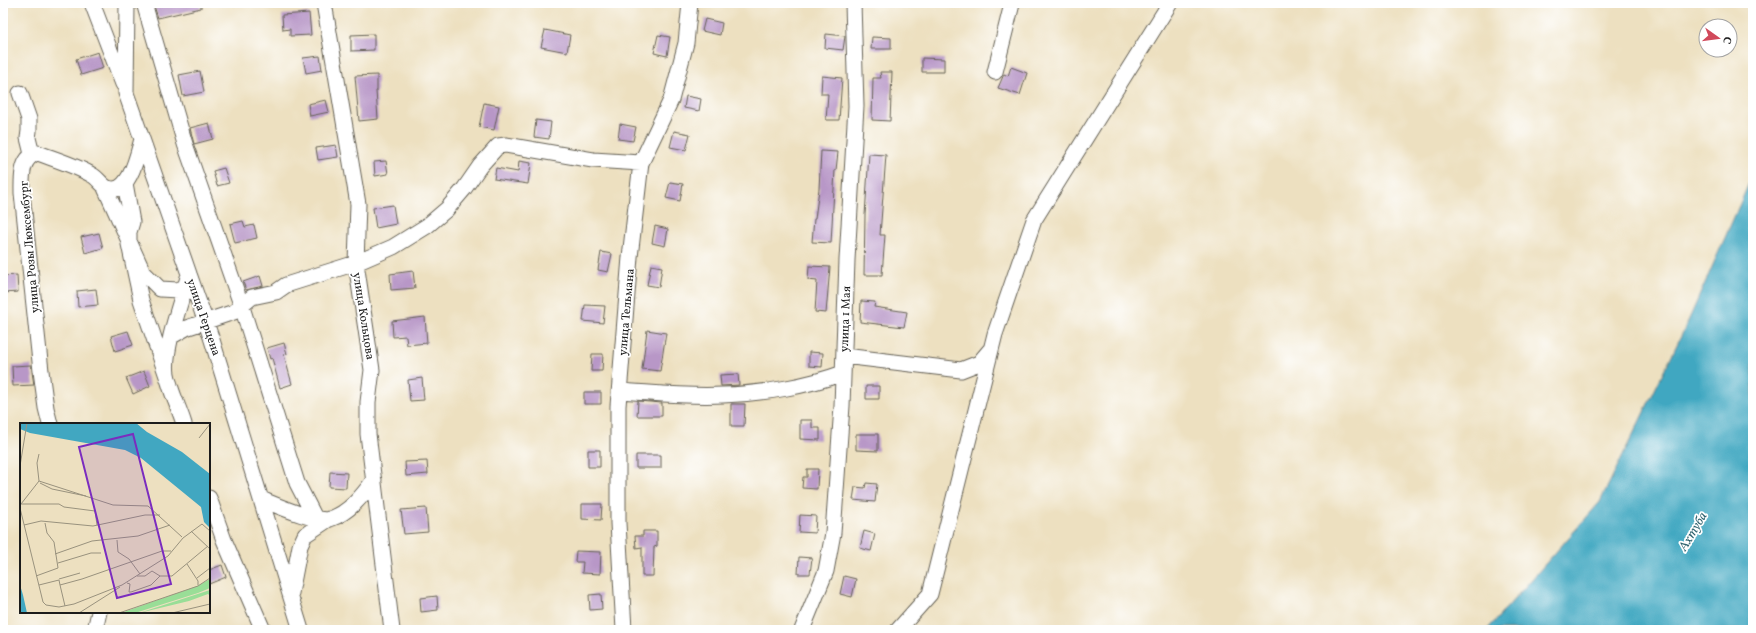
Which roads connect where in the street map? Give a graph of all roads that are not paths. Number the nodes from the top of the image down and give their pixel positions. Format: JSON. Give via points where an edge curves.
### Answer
{"nodes":[{"id":1,"x":92,"y":3,"type":"edge"},
{"id":2,"x":127,"y":3,"type":"edge"},
{"id":3,"x":144,"y":3,"type":"edge"},
{"id":4,"x":324,"y":3,"type":"edge"},
{"id":5,"x":690,"y":3,"type":"edge"},
{"id":6,"x":853,"y":3,"type":"edge"},
{"id":7,"x":1010,"y":3,"type":"edge"},
{"id":8,"x":1170,"y":3,"type":"edge"},
{"id":9,"x":995,"y":72,"type":"dead end"},
{"id":10,"x":20,"y":93,"type":"dead end"},
{"id":11,"x":126,"y":93,"type":"junction"},
{"id":12,"x":142,"y":139,"type":"junction"},
{"id":13,"x":32,"y":154,"type":"junction"},
{"id":14,"x":641,"y":164,"type":"junction"},
{"id":15,"x":125,"y":183,"type":"junction"},
{"id":16,"x":105,"y":188,"type":"junction"},
{"id":17,"x":129,"y":244,"type":"junction"},
{"id":18,"x":356,"y":263,"type":"junction"},
{"id":19,"x":188,"y":280,"type":"junction"},
{"id":20,"x":242,"y":307,"type":"junction"},
{"id":21,"x":206,"y":322,"type":"junction"},
{"id":22,"x":172,"y":336,"type":"junction"},
{"id":23,"x":990,"y":350,"type":"junction"},
{"id":24,"x":844,"y":356,"type":"junction"},
{"id":25,"x":843,"y":373,"type":"junction"},
{"id":26,"x":170,"y":385,"type":"junction"},
{"id":27,"x":619,"y":391,"type":"junction"},
{"id":28,"x":50,"y":423,"type":"edge"},
{"id":29,"x":184,"y":423,"type":"edge"},
{"id":30,"x":374,"y":480,"type":"junction"},
{"id":31,"x":261,"y":499,"type":"junction"},
{"id":32,"x":210,"y":501,"type":"edge"},
{"id":33,"x":322,"y":518,"type":"junction"},
{"id":34,"x":291,"y":595,"type":"junction"},
{"id":35,"x":99,"y":613,"type":"edge"},
{"id":36,"x":95,"y":630,"type":"edge"},
{"id":37,"x":262,"y":630,"type":"edge"},
{"id":38,"x":301,"y":630,"type":"edge"},
{"id":39,"x":392,"y":630,"type":"edge"},
{"id":40,"x":624,"y":630,"type":"edge"},
{"id":41,"x":802,"y":630,"type":"edge"},
{"id":42,"x":898,"y":630,"type":"edge"}],
"edges":[{"from":1,"to":11,"type":"street"},
{"from":2,"to":11,"type":"street","name":"улица Герцена"},
{"from":3,"to":20,"type":"street","via":[[185,144]]},
{"from":4,"to":18,"type":"street","name":"улица Кольцова","via":[[358,204]]},
{"from":5,"to":14,"type":"street","name":"улица Тельмана","via":[[686,42],[671,100]]},
{"from":6,"to":24,"type":"street","name":"улица 1 Мая","via":[[856,106]]},
{"from":7,"to":9,"type":"street"},
{"from":8,"to":23,"type":"street","via":[[1034,220]]},
{"from":10,"to":13,"type":"street","via":[[29,119],[28,138]]},
{"from":11,"to":12,"type":"street","name":"улица Герцена"},
{"from":12,"to":15,"type":"street","via":[[136,162]]},
{"from":12,"to":19,"type":"street","name":"улица Герцена"},
{"from":13,"to":16,"type":"street","via":[[42,154],[92,174]]},
{"from":13,"to":28,"type":"street","name":"улица Розы Люксембург","via":[[24,167],[22,193],[41,371]]},
{"from":14,"to":18,"type":"street","via":[[593,160],[506,145],[498,146],[447,209],[427,226],[393,247]]},
{"from":14,"to":27,"type":"street","name":"улица Тельмана"},
{"from":15,"to":16,"type":"street","via":[[118,190]]},
{"from":15,"to":17,"type":"street","via":[[132,222]]},
{"from":16,"to":17,"type":"street"},
{"from":17,"to":19,"type":"street","via":[[143,272],[160,289],[178,290]]},
{"from":17,"to":26,"type":"street","via":[[142,300]]},
{"from":18,"to":20,"type":"street","via":[[286,285],[276,292],[252,297]]},
{"from":18,"to":30,"type":"street","name":"улица Кольцова","via":[[372,370],[368,434]]},
{"from":19,"to":21,"type":"street","name":"улица Герцена"},
{"from":19,"to":22,"type":"street"},
{"from":20,"to":21,"type":"street"},
{"from":20,"to":33,"type":"street","via":[[297,483]]},
{"from":21,"to":22,"type":"street","via":[[186,328]]},
{"from":21,"to":31,"type":"street","name":"улица Герцена"},
{"from":22,"to":26,"type":"street","via":[[167,372]]},
{"from":23,"to":24,"type":"street","via":[[979,363],[962,370]]},
{"from":23,"to":42,"type":"street","via":[[930,594]]},
{"from":24,"to":25,"type":"street","name":"улица 1 Мая"},
{"from":25,"to":27,"type":"street","via":[[823,381],[723,395]]},
{"from":25,"to":41,"type":"street","name":"улица 1 Мая","via":[[833,533],[826,571]]},
{"from":26,"to":29,"type":"street"},
{"from":27,"to":40,"type":"street","name":"улица Тельмана","via":[[618,523]]},
{"from":30,"to":33,"type":"street","via":[[355,503],[341,513]]},
{"from":30,"to":39,"type":"street","name":"улица Кольцова"},
{"from":31,"to":33,"type":"street"},
{"from":31,"to":34,"type":"street","name":"улица Герцена"},
{"from":32,"to":37,"type":"street"},
{"from":33,"to":34,"type":"street","via":[[305,534],[300,546]]},
{"from":34,"to":38,"type":"street","name":"улица Герцена"},
{"from":35,"to":36,"type":"street"}]}
